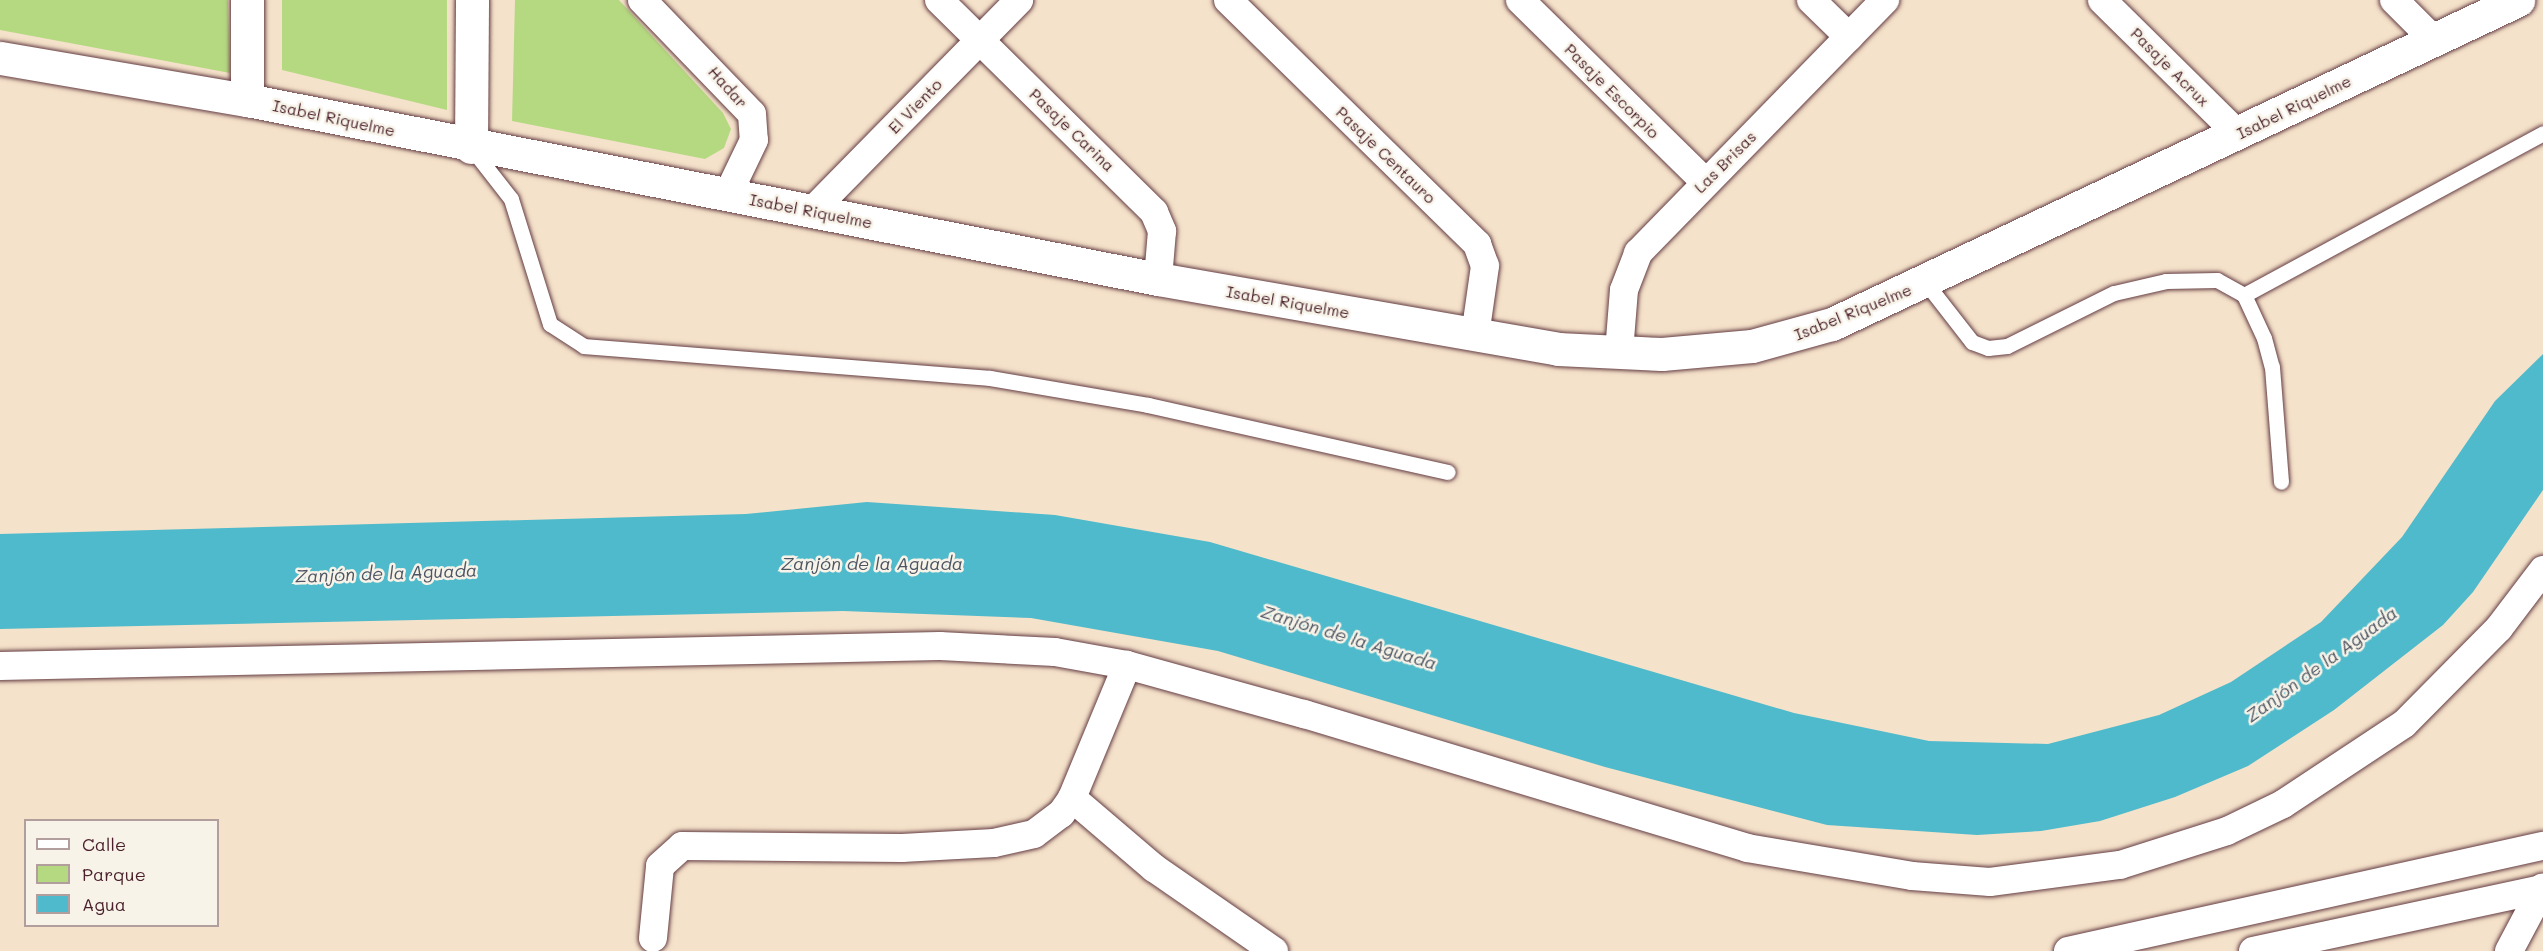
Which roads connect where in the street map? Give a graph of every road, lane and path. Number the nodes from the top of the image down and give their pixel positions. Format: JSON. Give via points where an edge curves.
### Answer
{"nodes":[{"id":1,"x":247,"y":0,"type":"edge"},
{"id":2,"x":472,"y":0,"type":"edge"},
{"id":3,"x":642,"y":0,"type":"edge"},
{"id":4,"x":939,"y":0,"type":"edge"},
{"id":5,"x":1019,"y":0,"type":"edge"},
{"id":6,"x":1228,"y":0,"type":"edge"},
{"id":7,"x":1520,"y":0,"type":"edge"},
{"id":8,"x":1811,"y":0,"type":"edge"},
{"id":9,"x":1885,"y":0,"type":"edge"},
{"id":10,"x":2102,"y":0,"type":"edge"},
{"id":11,"x":2394,"y":0,"type":"edge"},
{"id":12,"x":2518,"y":0,"type":"edge"},
{"id":13,"x":1849,"y":37,"type":"junction"},
{"id":14,"x":2433,"y":39,"type":"junction"},
{"id":15,"x":979,"y":40,"type":"junction"},
{"id":16,"x":0,"y":58,"type":"edge"},
{"id":17,"x":247,"y":100,"type":"junction"},
{"id":18,"x":2543,"y":133,"type":"edge"},
{"id":19,"x":2238,"y":134,"type":"junction"},
{"id":20,"x":471,"y":147,"type":"junction"},
{"id":21,"x":1705,"y":182,"type":"junction"},
{"id":22,"x":728,"y":195,"type":"junction"},
{"id":23,"x":811,"y":212,"type":"junction"},
{"id":24,"x":1158,"y":279,"type":"junction"},
{"id":25,"x":1926,"y":283,"type":"junction"},
{"id":26,"x":2244,"y":295,"type":"junction"},
{"id":27,"x":1475,"y":335,"type":"junction"},
{"id":28,"x":1619,"y":352,"type":"junction"},
{"id":29,"x":1448,"y":472,"type":"dead end"},
{"id":30,"x":2281,"y":482,"type":"dead end"},
{"id":31,"x":2543,"y":570,"type":"edge"},
{"id":32,"x":1127,"y":665,"type":"junction"},
{"id":33,"x":0,"y":666,"type":"edge"},
{"id":34,"x":1072,"y":798,"type":"junction"},
{"id":35,"x":2543,"y":846,"type":"edge"},
{"id":36,"x":2543,"y":888,"type":"edge"},
{"id":37,"x":653,"y":938,"type":"dead end"},
{"id":38,"x":1274,"y":951,"type":"edge"},
{"id":39,"x":2068,"y":951,"type":"edge"},
{"id":40,"x":2253,"y":951,"type":"edge"},
{"id":41,"x":2509,"y":951,"type":"edge"}],
"edges":[{"from":1,"to":17,"type":"street"},
{"from":2,"to":20,"type":"street"},
{"from":3,"to":22,"type":"street","name":"Hadar","via":[[752,114],[754,140]]},
{"from":4,"to":15,"type":"street","name":"Pasaje Carina"},
{"from":5,"to":15,"type":"street","name":"El Viento"},
{"from":6,"to":27,"type":"street","name":"Pasaje Centauro","via":[[1477,244],[1485,266]]},
{"from":7,"to":21,"type":"street","name":"Pasaje Escorpio"},
{"from":8,"to":13,"type":"street"},
{"from":9,"to":13,"type":"street","name":"Las Brisas"},
{"from":10,"to":19,"type":"street","name":"Pasaje Acrux"},
{"from":11,"to":14,"type":"street"},
{"from":12,"to":14,"type":"street","name":"Isabel Riquelme"},
{"from":13,"to":21,"type":"street","name":"Las Brisas"},
{"from":14,"to":19,"type":"street","name":"Isabel Riquelme"},
{"from":15,"to":23,"type":"street","name":"El Viento"},
{"from":15,"to":24,"type":"street","name":"Pasaje Carina","via":[[1154,212],[1162,231]]},
{"from":16,"to":17,"type":"street","name":"Isabel Riquelme"},
{"from":17,"to":20,"type":"street","name":"Isabel Riquelme"},
{"from":18,"to":26,"type":"lane"},
{"from":19,"to":25,"type":"street","name":"Isabel Riquelme"},
{"from":20,"to":22,"type":"street","name":"Isabel Riquelme"},
{"from":20,"to":29,"type":"lane","via":[[511,199],[550,324],[584,346],[990,378],[1148,405]]},
{"from":21,"to":28,"type":"street","name":"Las Brisas","via":[[1638,254],[1624,290]]},
{"from":22,"to":23,"type":"street","name":"Isabel Riquelme"},
{"from":23,"to":24,"type":"street","name":"Isabel Riquelme"},
{"from":24,"to":27,"type":"street","name":"Isabel Riquelme"},
{"from":25,"to":26,"type":"lane","via":[[1972,342],[1988,348],[2007,346],[2114,293],[2166,280],[2217,280]]},
{"from":25,"to":28,"type":"street","name":"Isabel Riquelme","via":[[1832,324],[1752,346]]},
{"from":26,"to":30,"type":"lane","via":[[2272,367]]},
{"from":27,"to":28,"type":"street","name":"Isabel Riquelme","via":[[1558,349]]},
{"from":31,"to":32,"type":"street","via":[[2499,628],[2435,695],[2337,772],[2255,818],[2174,850],[2028,880],[1941,879],[1747,848]]},
{"from":32,"to":33,"type":"street","via":[[1055,652],[940,646]]},
{"from":32,"to":34,"type":"street"},
{"from":34,"to":37,"type":"street","via":[[1042,829],[994,843],[682,846],[660,866]]},
{"from":34,"to":38,"type":"street","via":[[1154,868]]},
{"from":35,"to":39,"type":"street"},
{"from":36,"to":40,"type":"street"},
{"from":36,"to":41,"type":"street"}]}
